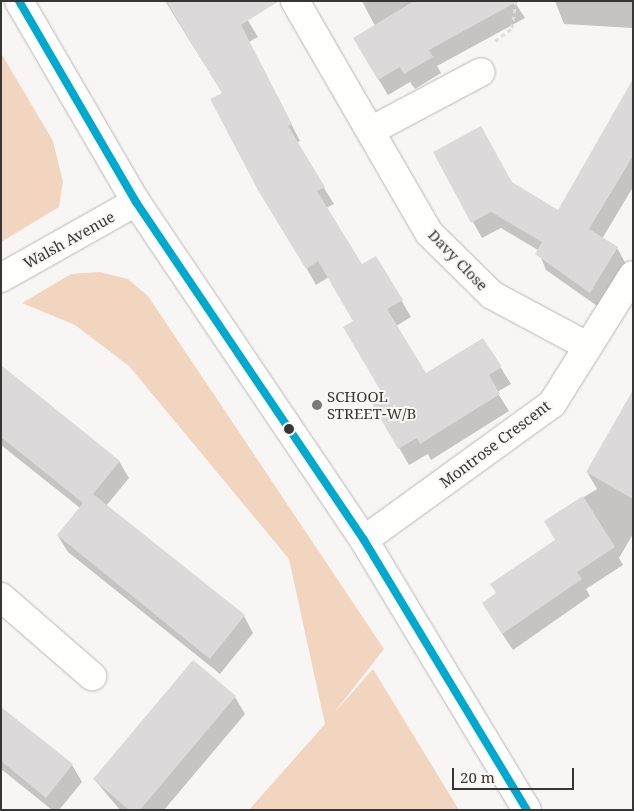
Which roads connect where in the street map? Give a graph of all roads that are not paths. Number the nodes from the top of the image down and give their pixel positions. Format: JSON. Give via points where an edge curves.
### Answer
{"nodes":[{"id":1,"x":19,"y":1,"type":"edge"},
{"id":2,"x":295,"y":1,"type":"edge"},
{"id":3,"x":481,"y":72,"type":"dead end"},
{"id":4,"x":372,"y":130,"type":"junction"},
{"id":5,"x":136,"y":202,"type":"junction"},
{"id":6,"x":633,"y":276,"type":"edge"},
{"id":7,"x":1,"y":278,"type":"edge"},
{"id":8,"x":587,"y":346,"type":"junction"},
{"id":9,"x":364,"y":540,"type":"junction"},
{"id":10,"x":1,"y":597,"type":"edge"},
{"id":11,"x":92,"y":676,"type":"dead end"},
{"id":12,"x":527,"y":810,"type":"edge"}],
"edges":[{"from":1,"to":5,"type":"street"},
{"from":2,"to":4,"type":"street","name":"Davy Close"},
{"from":3,"to":4,"type":"street"},
{"from":4,"to":8,"type":"street","name":"Davy Close","via":[[436,240],[492,295]]},
{"from":5,"to":7,"type":"street","name":"Walsh Avenue"},
{"from":5,"to":9,"type":"street"},
{"from":6,"to":8,"type":"street","name":"Montrose Crescent"},
{"from":8,"to":9,"type":"street","name":"Montrose Crescent","via":[[552,404]]},
{"from":9,"to":12,"type":"street"},
{"from":10,"to":11,"type":"street"}]}
